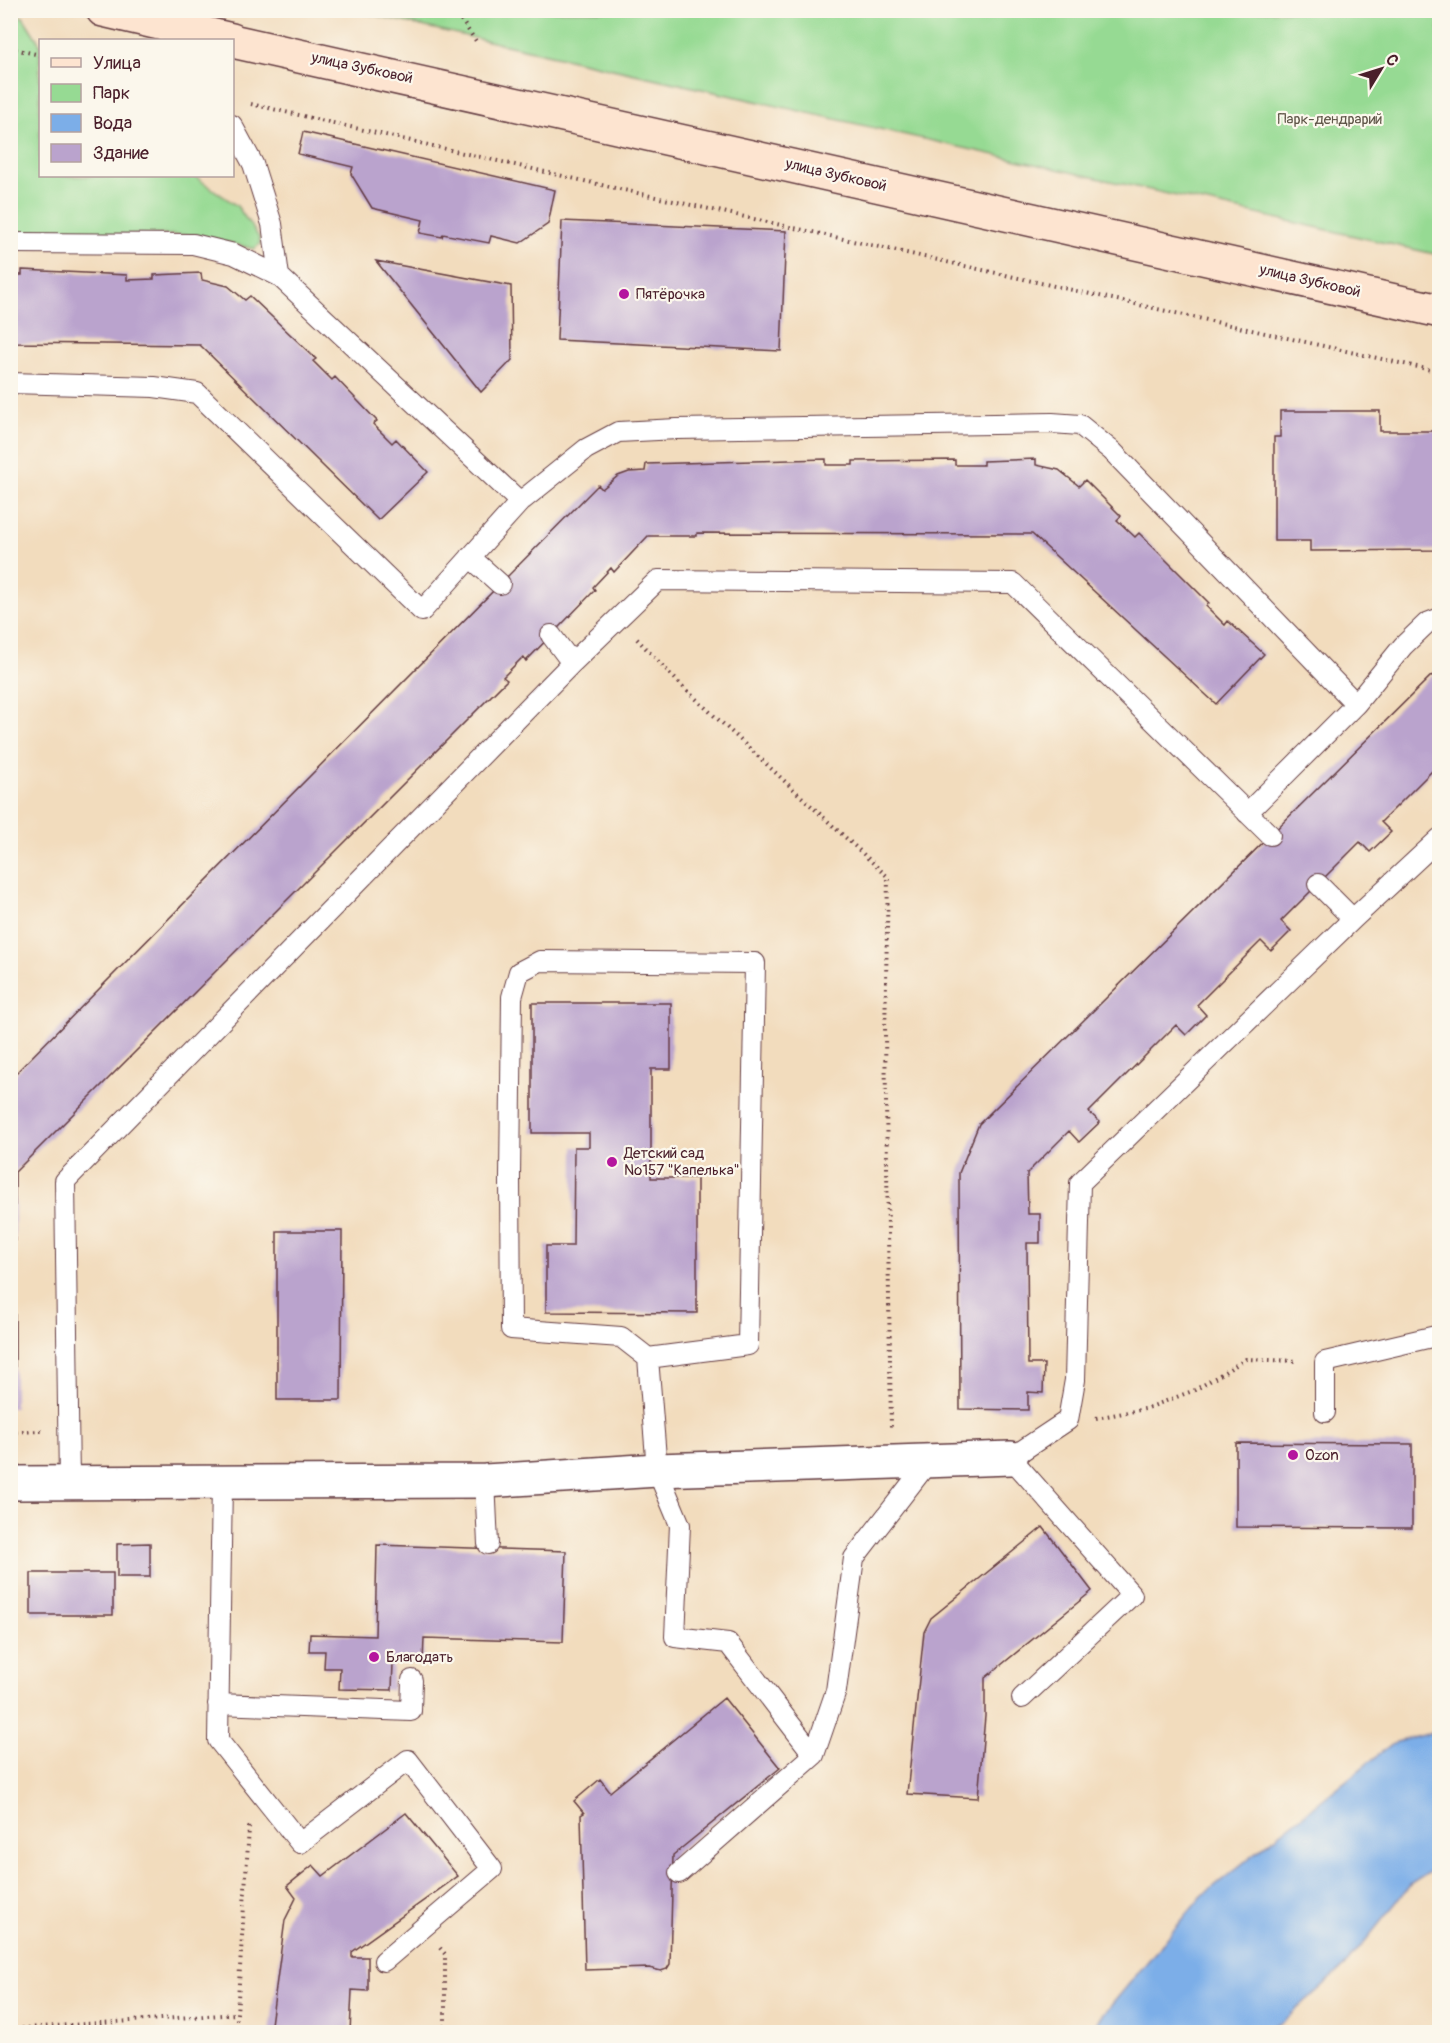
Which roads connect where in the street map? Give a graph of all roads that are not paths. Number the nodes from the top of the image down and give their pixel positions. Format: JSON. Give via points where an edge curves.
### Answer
{"nodes":[{"id":1,"x":102,"y":10,"type":"edge"},
{"id":2,"x":219,"y":39,"type":"edge"},
{"id":3,"x":234,"y":42,"type":"edge"},
{"id":4,"x":234,"y":129,"type":"edge"},
{"id":5,"x":10,"y":243,"type":"edge"},
{"id":6,"x":279,"y":276,"type":"junction"},
{"id":7,"x":1440,"y":310,"type":"edge"},
{"id":8,"x":10,"y":383,"type":"edge"},
{"id":9,"x":520,"y":502,"type":"junction"},
{"id":10,"x":470,"y":558,"type":"junction"},
{"id":11,"x":500,"y":584,"type":"dead end"},
{"id":12,"x":1440,"y":618,"type":"edge"},
{"id":13,"x":551,"y":635,"type":"dead end"},
{"id":14,"x":572,"y":663,"type":"junction"},
{"id":15,"x":1356,"y":704,"type":"junction"},
{"id":16,"x":1247,"y":813,"type":"junction"},
{"id":17,"x":1270,"y":835,"type":"dead end"},
{"id":18,"x":1440,"y":838,"type":"edge"},
{"id":19,"x":1318,"y":884,"type":"dead end"},
{"id":20,"x":1353,"y":919,"type":"junction"},
{"id":21,"x":1440,"y":1335,"type":"edge"},
{"id":22,"x":648,"y":1358,"type":"junction"},
{"id":23,"x":1325,"y":1412,"type":"dead end"},
{"id":24,"x":1011,"y":1458,"type":"junction"},
{"id":25,"x":929,"y":1461,"type":"junction"},
{"id":26,"x":657,"y":1470,"type":"junction"},
{"id":27,"x":484,"y":1481,"type":"junction"},
{"id":28,"x":222,"y":1482,"type":"junction"},
{"id":29,"x":10,"y":1483,"type":"edge"},
{"id":30,"x":69,"y":1483,"type":"junction"},
{"id":31,"x":488,"y":1544,"type":"dead end"},
{"id":32,"x":412,"y":1680,"type":"dead end"},
{"id":33,"x":1022,"y":1698,"type":"dead end"},
{"id":34,"x":218,"y":1704,"type":"junction"},
{"id":35,"x":813,"y":1755,"type":"junction"},
{"id":36,"x":679,"y":1872,"type":"dead end"},
{"id":37,"x":384,"y":1961,"type":"dead end"}],
"edges":[{"from":1,"to":2,"type":"street","name":"улица Зубковой"},
{"from":3,"to":7,"type":"street","name":"улица Зубковой"},
{"from":4,"to":6,"type":"lane","via":[[253,164],[272,224]]},
{"from":5,"to":6,"type":"lane","via":[[193,244],[234,254]]},
{"from":6,"to":9,"type":"lane"},
{"from":8,"to":10,"type":"lane","via":[[154,387],[197,393],[422,611]]},
{"from":9,"to":10,"type":"lane"},
{"from":9,"to":15,"type":"lane","via":[[586,449],[618,432],[1080,425],[1112,451]]},
{"from":10,"to":11,"type":"lane"},
{"from":12,"to":15,"type":"lane","via":[[1426,623],[1403,646]]},
{"from":13,"to":14,"type":"lane"},
{"from":14,"to":16,"type":"lane","via":[[658,580],[1013,583]]},
{"from":14,"to":30,"type":"lane","via":[[65,1181]]},
{"from":15,"to":16,"type":"lane"},
{"from":16,"to":17,"type":"lane"},
{"from":18,"to":20,"type":"lane"},
{"from":19,"to":20,"type":"lane"},
{"from":20,"to":24,"type":"lane","via":[[1080,1183],[1075,1380],[1068,1420]]},
{"from":21,"to":23,"type":"lane","via":[[1325,1362]]},
{"from":22,"to":22,"type":"lane","via":[[748,1345],[755,963],[540,961],[519,972],[512,997],[511,1329],[621,1337]]},
{"from":22,"to":26,"type":"lane"},
{"from":24,"to":25,"type":"street"},
{"from":24,"to":33,"type":"lane","via":[[1132,1595]]},
{"from":25,"to":26,"type":"street"},
{"from":25,"to":35,"type":"lane","via":[[854,1557],[836,1691]]},
{"from":26,"to":27,"type":"street"},
{"from":26,"to":35,"type":"lane","via":[[680,1525],[675,1637],[728,1644]]},
{"from":27,"to":28,"type":"street"},
{"from":27,"to":31,"type":"lane"},
{"from":28,"to":30,"type":"street"},
{"from":28,"to":34,"type":"lane"},
{"from":29,"to":30,"type":"street"},
{"from":32,"to":34,"type":"lane","via":[[411,1711]]},
{"from":34,"to":37,"type":"lane","via":[[218,1740],[300,1843],[408,1760],[492,1869]]},
{"from":35,"to":36,"type":"lane"}]}
